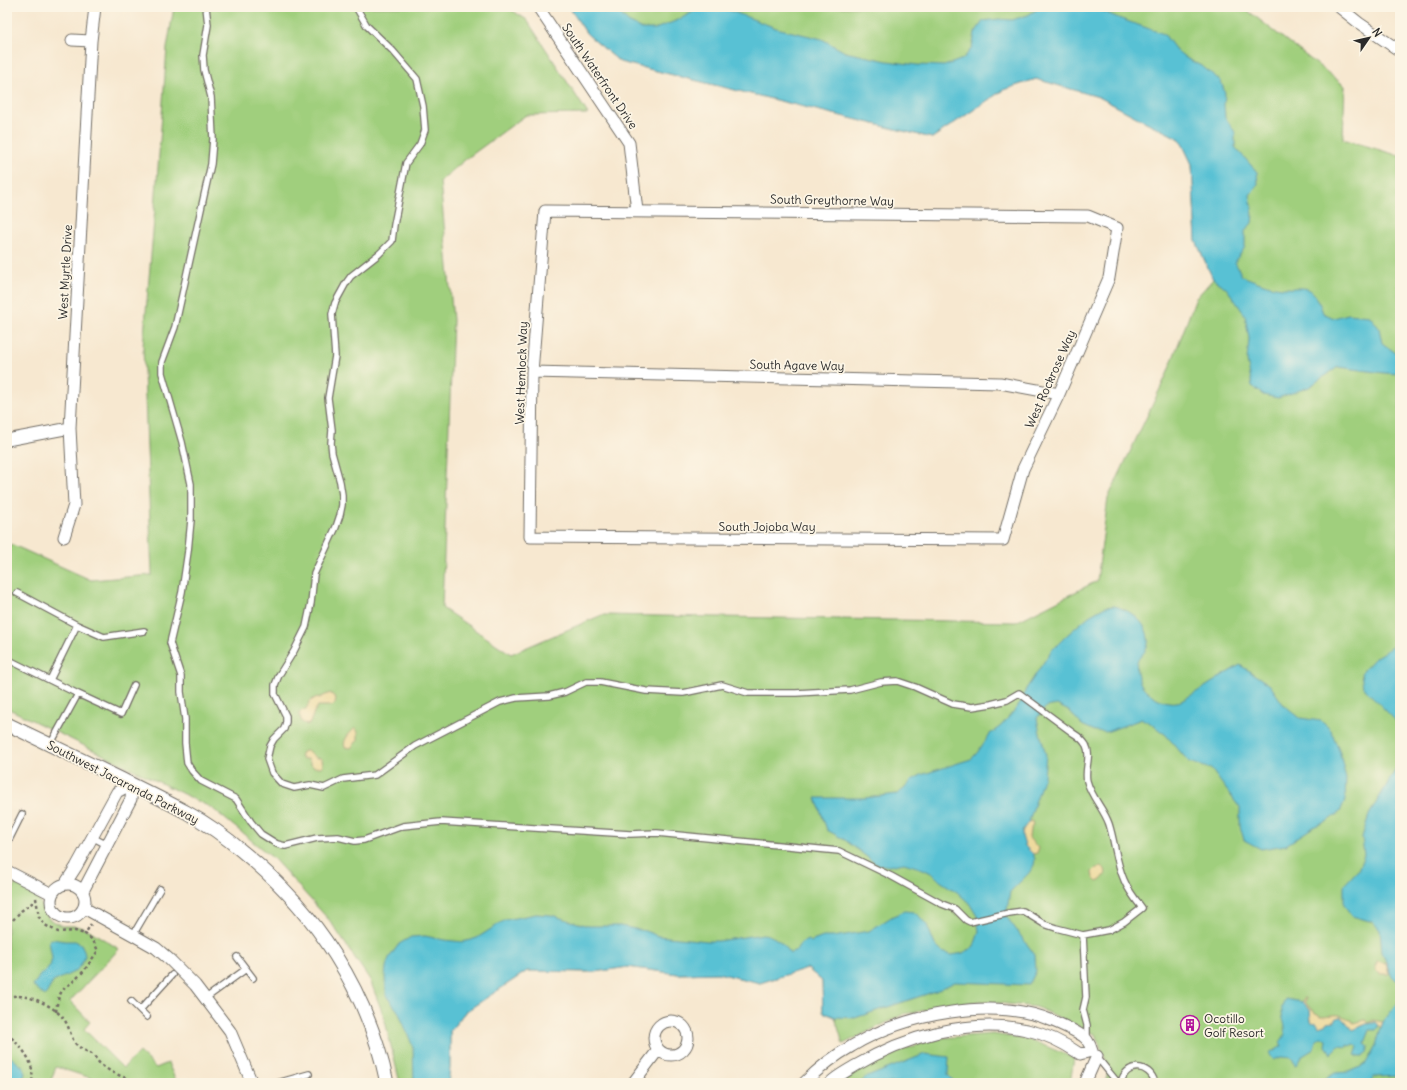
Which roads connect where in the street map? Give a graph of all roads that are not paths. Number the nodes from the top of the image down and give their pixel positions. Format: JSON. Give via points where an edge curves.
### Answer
{"nodes":[{"id":1,"x":94,"y":7,"type":"edge"},
{"id":2,"x":206,"y":7,"type":"edge"},
{"id":3,"x":356,"y":7,"type":"edge"},
{"id":4,"x":538,"y":7,"type":"edge"},
{"id":5,"x":1339,"y":7,"type":"edge"},
{"id":6,"x":72,"y":40,"type":"dead end"},
{"id":7,"x":91,"y":41,"type":"junction"},
{"id":8,"x":1400,"y":51,"type":"edge"},
{"id":9,"x":544,"y":211,"type":"joint"},
{"id":10,"x":637,"y":211,"type":"junction"},
{"id":11,"x":1117,"y":228,"type":"joint"},
{"id":12,"x":532,"y":372,"type":"junction"},
{"id":13,"x":1059,"y":394,"type":"junction"},
{"id":14,"x":70,"y":428,"type":"junction"},
{"id":15,"x":7,"y":440,"type":"edge"},
{"id":16,"x":64,"y":537,"type":"dead end"},
{"id":17,"x":530,"y":537,"type":"joint"},
{"id":18,"x":1003,"y":540,"type":"joint"},
{"id":19,"x":17,"y":593,"type":"dead end"},
{"id":20,"x":77,"y":625,"type":"junction"},
{"id":21,"x":144,"y":631,"type":"dead end"},
{"id":22,"x":7,"y":659,"type":"edge"},
{"id":23,"x":50,"y":680,"type":"junction"},
{"id":24,"x":134,"y":685,"type":"dead end"},
{"id":25,"x":78,"y":694,"type":"junction"},
{"id":26,"x":7,"y":724,"type":"edge"},
{"id":27,"x":50,"y":745,"type":"junction"},
{"id":28,"x":132,"y":784,"type":"junction"},
{"id":29,"x":22,"y":814,"type":"dead end"},
{"id":30,"x":92,"y":837,"type":"junction"},
{"id":31,"x":7,"y":844,"type":"edge"},
{"id":32,"x":106,"y":845,"type":"junction"},
{"id":33,"x":7,"y":870,"type":"edge"},
{"id":34,"x":65,"y":884,"type":"junction"},
{"id":35,"x":160,"y":889,"type":"dead end"},
{"id":36,"x":83,"y":891,"type":"junction"},
{"id":37,"x":52,"y":894,"type":"junction"},
{"id":38,"x":84,"y":908,"type":"junction"},
{"id":39,"x":133,"y":935,"type":"junction"},
{"id":40,"x":1083,"y":935,"type":"junction"},
{"id":41,"x":237,"y":957,"type":"dead end"},
{"id":42,"x":246,"y":969,"type":"junction"},
{"id":43,"x":172,"y":975,"type":"dead end"},
{"id":44,"x":253,"y":978,"type":"dead end"},
{"id":45,"x":206,"y":998,"type":"junction"},
{"id":46,"x":131,"y":1001,"type":"dead end"},
{"id":47,"x":140,"y":1010,"type":"junction"},
{"id":48,"x":147,"y":1017,"type":"dead end"},
{"id":49,"x":1047,"y":1028,"type":"junction"},
{"id":50,"x":1087,"y":1038,"type":"junction"},
{"id":51,"x":658,"y":1050,"type":"dead end"},
{"id":52,"x":1095,"y":1054,"type":"junction"},
{"id":53,"x":308,"y":1074,"type":"dead end"},
{"id":54,"x":252,"y":1083,"type":"edge"},
{"id":55,"x":277,"y":1083,"type":"edge"},
{"id":56,"x":387,"y":1083,"type":"edge"},
{"id":57,"x":633,"y":1083,"type":"edge"},
{"id":58,"x":804,"y":1083,"type":"edge"},
{"id":59,"x":830,"y":1083,"type":"edge"},
{"id":60,"x":1085,"y":1083,"type":"edge"},
{"id":61,"x":1120,"y":1083,"type":"edge"},
{"id":62,"x":1155,"y":1083,"type":"edge"}],
"edges":[{"from":1,"to":7,"type":"street","name":"West Myrtle Drive"},
{"from":2,"to":40,"type":"lane","via":[[208,25],[203,55],[211,97],[211,164],[175,326],[162,362],[162,373],[191,484],[192,520],[188,551],[182,592],[170,642],[181,676],[187,763],[192,772],[201,781],[236,799],[261,834],[285,846],[317,838],[364,840],[403,826],[441,822],[630,834],[657,832],[822,848],[848,855],[955,909],[970,922],[1023,911],[1044,924]]},
{"from":3,"to":40,"type":"lane","via":[[367,26],[403,61],[417,79],[424,106],[424,130],[420,144],[406,163],[392,241],[351,276],[335,303],[332,314],[335,356],[328,398],[332,453],[340,482],[342,505],[338,521],[314,574],[306,627],[275,685],[275,694],[286,716],[286,722],[284,729],[270,746],[267,759],[272,773],[282,784],[294,788],[310,785],[324,788],[343,779],[375,774],[414,746],[500,702],[516,698],[549,696],[586,682],[600,682],[646,691],[683,693],[722,685],[748,693],[796,693],[850,690],[881,682],[897,682],[915,687],[952,704],[972,707],[1007,700],[1019,694],[1086,744],[1087,782],[1109,823],[1124,881],[1142,908],[1109,930]]},
{"from":4,"to":10,"type":"street","name":"South Waterfront Drive","via":[[629,142]]},
{"from":5,"to":8,"type":"street"},
{"from":6,"to":7,"type":"street"},
{"from":7,"to":14,"type":"street","name":"West Myrtle Drive"},
{"from":9,"to":10,"type":"street","name":"South Greythorne Way"},
{"from":9,"to":12,"type":"street","name":"West Hemlock Way"},
{"from":10,"to":11,"type":"street","name":"South Greythorne Way","via":[[1088,216]]},
{"from":11,"to":13,"type":"street","name":"West Rockrose Way","via":[[1109,278]]},
{"from":12,"to":13,"type":"street","name":"South Agave Way","via":[[1000,382]]},
{"from":12,"to":17,"type":"street","name":"West Hemlock Way"},
{"from":13,"to":18,"type":"street","name":"West Rockrose Way","via":[[1023,469]]},
{"from":14,"to":15,"type":"street"},
{"from":14,"to":16,"type":"street","name":"West Myrtle Drive","via":[[74,505]]},
{"from":17,"to":18,"type":"street","name":"South Jojoba Way"},
{"from":19,"to":20,"type":"lane"},
{"from":20,"to":21,"type":"lane","via":[[104,638]]},
{"from":20,"to":23,"type":"lane"},
{"from":22,"to":23,"type":"lane"},
{"from":23,"to":25,"type":"lane"},
{"from":24,"to":25,"type":"lane","via":[[121,714]]},
{"from":25,"to":27,"type":"lane"},
{"from":26,"to":27,"type":"street","name":"Southwest Jacaranda Parkway"},
{"from":27,"to":28,"type":"street","name":"Southwest Jacaranda Parkway"},
{"from":28,"to":30,"type":"street","via":[[117,792]]},
{"from":28,"to":32,"type":"street","via":[[130,799]]},
{"from":28,"to":56,"type":"street","name":"Southwest Jacaranda Parkway","via":[[187,812],[228,839],[273,876],[291,896],[326,939],[354,987],[378,1046]]},
{"from":29,"to":31,"type":"lane"},
{"from":30,"to":32,"type":"lane"},
{"from":30,"to":34,"type":"street"},
{"from":32,"to":36,"type":"street"},
{"from":33,"to":37,"type":"street"},
{"from":34,"to":36,"type":"street","via":[[75,885]]},
{"from":34,"to":37,"type":"street","via":[[55,889]]},
{"from":35,"to":39,"type":"lane"},
{"from":36,"to":38,"type":"street","via":[[86,903]]},
{"from":37,"to":38,"type":"street","via":[[51,904],[56,914],[61,917],[72,918]]},
{"from":38,"to":39,"type":"street"},
{"from":39,"to":45,"type":"street","via":[[156,948],[170,960]]},
{"from":40,"to":50,"type":"lane","via":[[1086,997],[1083,1010]]},
{"from":41,"to":42,"type":"lane"},
{"from":42,"to":44,"type":"lane"},
{"from":42,"to":45,"type":"lane"},
{"from":43,"to":47,"type":"lane"},
{"from":45,"to":54,"type":"street","via":[[230,1030]]},
{"from":46,"to":47,"type":"lane"},
{"from":47,"to":48,"type":"lane"},
{"from":49,"to":50,"type":"street"},
{"from":49,"to":52,"type":"street","via":[[1080,1054]]},
{"from":49,"to":58,"type":"street","via":[[1040,1016],[1014,1011],[986,1009],[937,1014],[892,1027],[851,1046]]},
{"from":49,"to":59,"type":"street","via":[[1027,1030],[978,1027],[928,1035],[902,1042],[875,1054]]},
{"from":50,"to":52,"type":"street"},
{"from":51,"to":57,"type":"street"},
{"from":52,"to":60,"type":"street"},
{"from":52,"to":61,"type":"lane"},
{"from":53,"to":55,"type":"lane"},
{"from":61,"to":62,"type":"lane","via":[[1127,1072],[1136,1067],[1151,1073]]}]}
